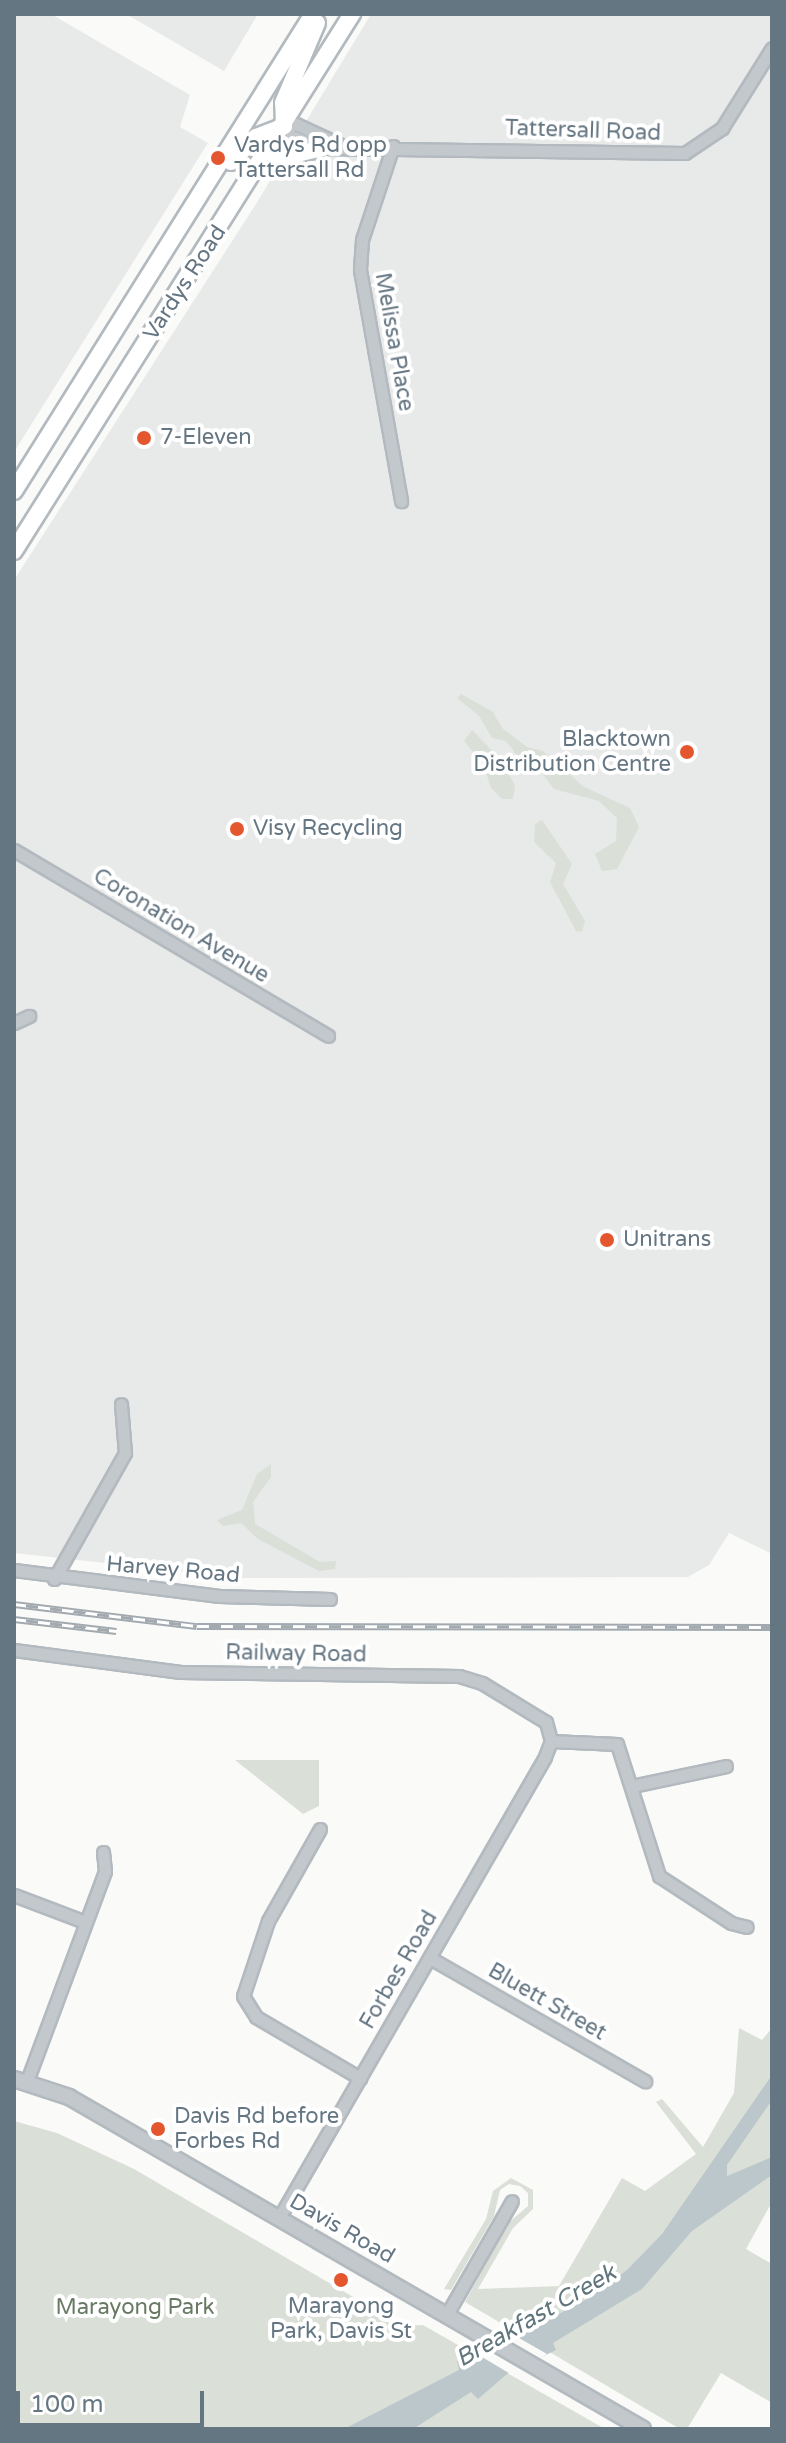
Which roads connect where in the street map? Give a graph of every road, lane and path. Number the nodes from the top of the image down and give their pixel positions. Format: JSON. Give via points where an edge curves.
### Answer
{"nodes":[{"id":1,"x":313,"y":14,"type":"edge"},
{"id":2,"x":320,"y":14,"type":"edge"},
{"id":3,"x":352,"y":14,"type":"edge"},
{"id":4,"x":772,"y":48,"type":"edge"},
{"id":5,"x":284,"y":126,"type":"junction"},
{"id":6,"x":339,"y":144,"type":"junction"},
{"id":7,"x":393,"y":146,"type":"junction"},
{"id":8,"x":322,"y":148,"type":"junction"},
{"id":9,"x":263,"y":162,"type":"junction"},
{"id":10,"x":211,"y":183,"type":"junction"},
{"id":11,"x":14,"y":491,"type":"edge"},
{"id":12,"x":401,"y":501,"type":"dead end"},
{"id":13,"x":14,"y":551,"type":"edge"},
{"id":14,"x":14,"y":850,"type":"edge"},
{"id":15,"x":29,"y":1016,"type":"dead end"},
{"id":16,"x":14,"y":1023,"type":"edge"},
{"id":17,"x":328,"y":1036,"type":"dead end"},
{"id":18,"x":121,"y":1404,"type":"dead end"},
{"id":19,"x":14,"y":1570,"type":"edge"},
{"id":20,"x":54,"y":1579,"type":"junction"},
{"id":21,"x":330,"y":1599,"type":"dead end"},
{"id":22,"x":14,"y":1650,"type":"edge"},
{"id":23,"x":551,"y":1741,"type":"junction"},
{"id":24,"x":726,"y":1766,"type":"dead end"},
{"id":25,"x":632,"y":1786,"type":"junction"},
{"id":26,"x":320,"y":1829,"type":"dead end"},
{"id":27,"x":103,"y":1852,"type":"dead end"},
{"id":28,"x":14,"y":1895,"type":"edge"},
{"id":29,"x":85,"y":1922,"type":"junction"},
{"id":30,"x":747,"y":1927,"type":"dead end"},
{"id":31,"x":430,"y":1958,"type":"junction"},
{"id":32,"x":360,"y":2078,"type":"junction"},
{"id":33,"x":20,"y":2080,"type":"edge"},
{"id":34,"x":645,"y":2081,"type":"dead end"},
{"id":35,"x":512,"y":2201,"type":"dead end"},
{"id":36,"x":279,"y":2218,"type":"junction"},
{"id":37,"x":447,"y":2314,"type":"junction"},
{"id":38,"x":643,"y":2429,"type":"edge"}],
"edges":[{"from":1,"to":10,"type":"main road","name":"Vardys Road"},
{"from":2,"to":5,"type":"main road","via":[[283,103]]},
{"from":3,"to":5,"type":"main road","name":"Vardys Road"},
{"from":4,"to":7,"type":"street","name":"Tattersall Road","via":[[722,128],[703,146],[685,153]]},
{"from":5,"to":6,"type":"street","name":"Tattersall Road","via":[[296,124]]},
{"from":5,"to":8,"type":"street","via":[[291,136]]},
{"from":5,"to":9,"type":"main road","name":"Vardys Road"},
{"from":5,"to":10,"type":"main road","via":[[256,137]]},
{"from":6,"to":7,"type":"street","name":"Tattersall Road"},
{"from":6,"to":8,"type":"street","name":"Tattersall Road"},
{"from":7,"to":12,"type":"street","name":"Melissa Place","via":[[362,240],[360,270]]},
{"from":8,"to":9,"type":"main road"},
{"from":9,"to":13,"type":"main road","name":"Vardys Road"},
{"from":10,"to":11,"type":"main road","name":"Vardys Road"},
{"from":14,"to":17,"type":"street","name":"Coronation Avenue"},
{"from":15,"to":16,"type":"street"},
{"from":18,"to":20,"type":"street","via":[[125,1453]]},
{"from":19,"to":20,"type":"street","name":"Harvey Road"},
{"from":20,"to":21,"type":"street","name":"Harvey Road","via":[[219,1596]]},
{"from":22,"to":23,"type":"street","name":"Railway Road","via":[[181,1672],[459,1676],[537,1714],[546,1722]]},
{"from":23,"to":25,"type":"street","via":[[617,1744]]},
{"from":23,"to":31,"type":"street","name":"Forbes Road"},
{"from":24,"to":25,"type":"street"},
{"from":25,"to":30,"type":"street","via":[[659,1876],[731,1923]]},
{"from":26,"to":32,"type":"street","via":[[268,1921],[243,1996],[256,2017]]},
{"from":27,"to":29,"type":"street","via":[[105,1871]]},
{"from":28,"to":29,"type":"street"},
{"from":29,"to":33,"type":"street"},
{"from":31,"to":32,"type":"street","name":"Forbes Road"},
{"from":31,"to":34,"type":"street","name":"Bluett Street"},
{"from":32,"to":36,"type":"street","name":"Forbes Road"},
{"from":33,"to":36,"type":"street","name":"Davis Road","via":[[69,2097]]},
{"from":35,"to":37,"type":"street"},
{"from":36,"to":37,"type":"street","name":"Davis Road"},
{"from":37,"to":38,"type":"street","name":"Davis Road"}]}
